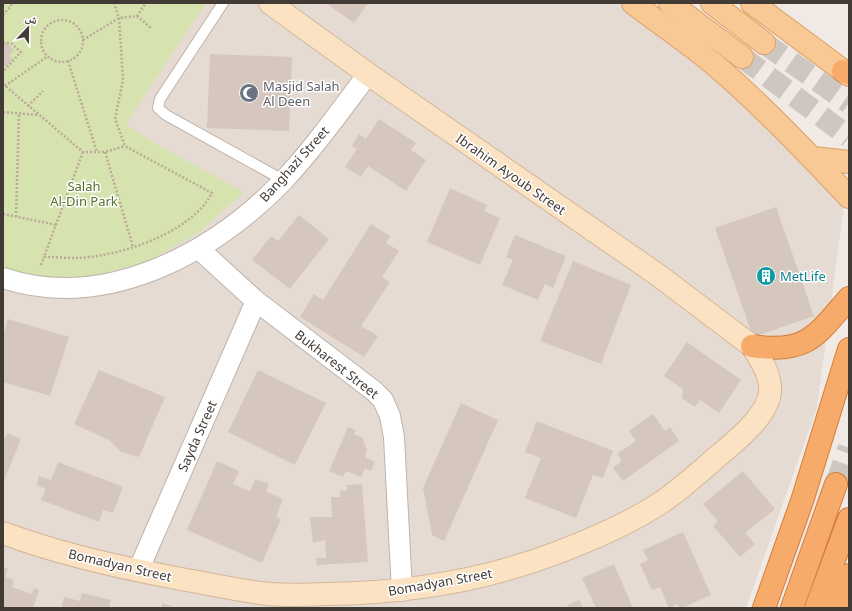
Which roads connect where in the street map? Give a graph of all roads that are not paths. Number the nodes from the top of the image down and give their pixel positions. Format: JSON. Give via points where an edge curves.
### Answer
{"nodes":[{"id":1,"x":223,"y":3,"type":"edge"},
{"id":2,"x":270,"y":3,"type":"edge"},
{"id":3,"x":633,"y":3,"type":"edge"},
{"id":4,"x":670,"y":3,"type":"edge"},
{"id":5,"x":712,"y":3,"type":"edge"},
{"id":6,"x":752,"y":3,"type":"edge"},
{"id":7,"x":764,"y":43,"type":"tunnel mouth"},
{"id":8,"x":742,"y":57,"type":"tunnel mouth"},
{"id":9,"x":847,"y":73,"type":"edge"},
{"id":10,"x":368,"y":74,"type":"junction"},
{"id":11,"x":813,"y":158,"type":"junction"},
{"id":12,"x":849,"y":162,"type":"edge"},
{"id":13,"x":283,"y":180,"type":"junction"},
{"id":14,"x":849,"y":197,"type":"edge"},
{"id":15,"x":199,"y":249,"type":"junction"},
{"id":16,"x":3,"y":278,"type":"edge"},
{"id":17,"x":849,"y":298,"type":"edge"},
{"id":18,"x":256,"y":301,"type":"junction"},
{"id":19,"x":752,"y":346,"type":"junction"},
{"id":20,"x":847,"y":359,"type":"edge"},
{"id":21,"x":836,"y":484,"type":"tunnel mouth"},
{"id":22,"x":849,"y":520,"type":"edge"},
{"id":23,"x":3,"y":533,"type":"edge"},
{"id":24,"x":138,"y":571,"type":"junction"},
{"id":25,"x":849,"y":576,"type":"edge"},
{"id":26,"x":402,"y":590,"type":"junction"},
{"id":27,"x":764,"y":608,"type":"edge"},
{"id":28,"x":792,"y":608,"type":"edge"},
{"id":29,"x":816,"y":608,"type":"edge"},
{"id":30,"x":837,"y":608,"type":"edge"}],
"edges":[{"from":1,"to":13,"type":"lane","via":[[160,99],[158,108],[166,115]]},
{"from":2,"to":10,"type":"street","name":"Ibrahim Ayoub Street"},
{"from":3,"to":11,"type":"main road","via":[[716,66]]},
{"from":4,"to":8,"type":"main road"},
{"from":5,"to":7,"type":"main road"},
{"from":6,"to":9,"type":"main road"},
{"from":10,"to":13,"type":"street","name":"Banghazi Street"},
{"from":10,"to":19,"type":"street","name":"Ibrahim Ayoub Street","via":[[658,275]]},
{"from":11,"to":12,"type":"main road"},
{"from":11,"to":14,"type":"main road"},
{"from":13,"to":15,"type":"street","name":"Banghazi Street","via":[[235,224]]},
{"from":15,"to":16,"type":"street","name":"Banghazi Street","via":[[145,272],[118,281],[90,286],[33,286]]},
{"from":15,"to":18,"type":"street","name":"Bukharest Street"},
{"from":17,"to":19,"type":"highway","via":[[823,328],[803,343],[779,349]]},
{"from":18,"to":24,"type":"street","name":"Sayda Street"},
{"from":18,"to":26,"type":"street","name":"Bukharest Street","via":[[383,400],[390,416],[394,437]]},
{"from":19,"to":26,"type":"street","name":"Bomadyan Street","via":[[764,367],[770,385],[764,409],[730,446],[658,504],[613,529],[543,558],[466,580]]},
{"from":20,"to":27,"type":"highway","via":[[802,501]]},
{"from":21,"to":28,"type":"highway"},
{"from":22,"to":29,"type":"highway"},
{"from":23,"to":24,"type":"street","name":"Bomadyan Street","via":[[79,558]]},
{"from":24,"to":26,"type":"street","name":"Bomadyan Street","via":[[274,594],[357,594]]},
{"from":25,"to":30,"type":"highway"}]}
